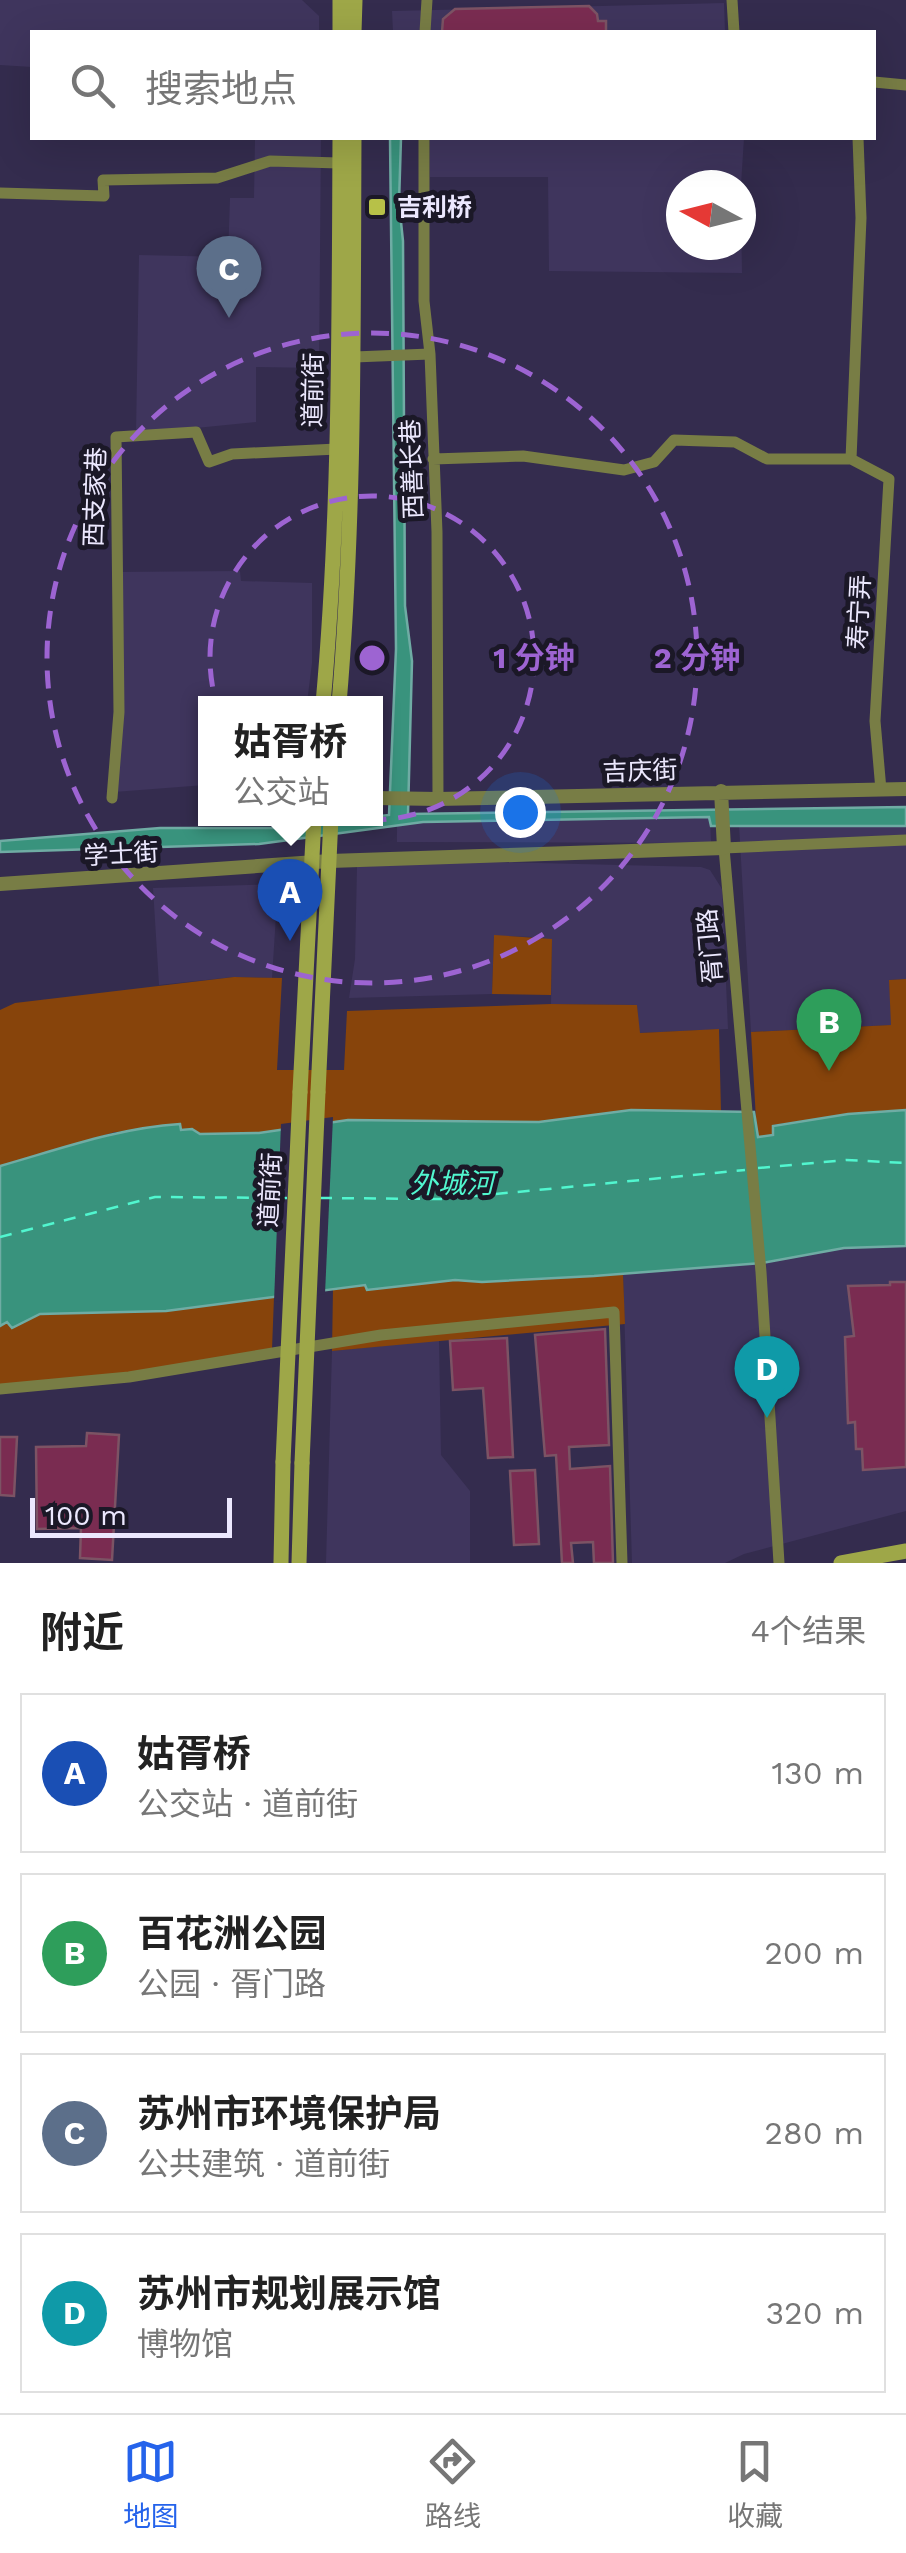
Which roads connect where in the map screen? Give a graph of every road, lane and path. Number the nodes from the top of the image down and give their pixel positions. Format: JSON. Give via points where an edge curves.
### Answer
{"nodes":[{"id":1,"x":340,"y":0,"type":"edge"},
{"id":2,"x":355,"y":0,"type":"edge"},
{"id":3,"x":427,"y":0,"type":"edge"},
{"id":4,"x":732,"y":0,"type":"edge"},
{"id":5,"x":340,"y":30,"type":"edge"},
{"id":6,"x":354,"y":30,"type":"edge"},
{"id":7,"x":425,"y":30,"type":"edge"},
{"id":8,"x":734,"y":30,"type":"edge"},
{"id":9,"x":876,"y":82,"type":"edge"},
{"id":10,"x":906,"y":85,"type":"edge"},
{"id":11,"x":340,"y":140,"type":"edge"},
{"id":12,"x":354,"y":140,"type":"edge"},
{"id":13,"x":424,"y":140,"type":"edge"},
{"id":14,"x":858,"y":140,"type":"edge"},
{"id":15,"x":340,"y":163,"type":"junction"},
{"id":16,"x":0,"y":193,"type":"edge"},
{"id":17,"x":430,"y":354,"type":"junction"},
{"id":18,"x":354,"y":357,"type":"junction"},
{"id":19,"x":337,"y":449,"type":"junction"},
{"id":20,"x":851,"y":458,"type":"junction"},
{"id":21,"x":433,"y":460,"type":"junction"},
{"id":22,"x":324,"y":696,"type":"edge"},
{"id":23,"x":340,"y":696,"type":"edge"},
{"id":24,"x":906,"y":789,"type":"edge"},
{"id":25,"x":881,"y":790,"type":"junction"},
{"id":26,"x":721,"y":794,"type":"junction"},
{"id":27,"x":112,"y":798,"type":"dead end"},
{"id":28,"x":383,"y":798,"type":"edge"},
{"id":29,"x":438,"y":799,"type":"junction"},
{"id":30,"x":313,"y":826,"type":"edge"},
{"id":31,"x":331,"y":826,"type":"edge"},
{"id":32,"x":724,"y":840,"type":"junction"},
{"id":33,"x":906,"y":840,"type":"edge"},
{"id":34,"x":330,"y":853,"type":"junction"},
{"id":35,"x":311,"y":864,"type":"junction"},
{"id":36,"x":0,"y":884,"type":"edge"},
{"id":37,"x":0,"y":1389,"type":"edge"},
{"id":38,"x":906,"y":1550,"type":"edge"},
{"id":39,"x":281,"y":1563,"type":"edge"},
{"id":40,"x":299,"y":1563,"type":"edge"},
{"id":41,"x":622,"y":1563,"type":"edge"},
{"id":42,"x":779,"y":1563,"type":"edge"},
{"id":43,"x":841,"y":1563,"type":"edge"}],
"edges":[{"from":1,"to":5,"type":"main road"},
{"from":2,"to":6,"type":"main road"},
{"from":3,"to":7,"type":"street"},
{"from":4,"to":8,"type":"street"},
{"from":9,"to":10,"type":"street"},
{"from":11,"to":15,"type":"main road","name":"道前街"},
{"from":12,"to":18,"type":"main road","name":"道前街"},
{"from":13,"to":17,"type":"street","name":"西善长巷"},
{"from":14,"to":20,"type":"street"},
{"from":15,"to":16,"type":"street","via":[[270,160],[218,178],[103,180],[104,196]]},
{"from":15,"to":19,"type":"main road","name":"道前街"},
{"from":17,"to":18,"type":"street"},
{"from":17,"to":21,"type":"street","name":"西善长巷"},
{"from":18,"to":23,"type":"main road","name":"道前街"},
{"from":19,"to":22,"type":"main road","name":"道前街"},
{"from":19,"to":27,"type":"street","name":"西支家巷","via":[[232,454],[209,462],[196,432],[116,437],[119,712]]},
{"from":20,"to":21,"type":"street","via":[[768,459],[735,442],[674,440],[654,462],[624,470],[523,456]]},
{"from":20,"to":25,"type":"street","name":"寿宁弄","via":[[889,478],[875,721]]},
{"from":21,"to":29,"type":"street","name":"西善长巷"},
{"from":24,"to":25,"type":"street","name":"吉庆街"},
{"from":25,"to":26,"type":"street","name":"吉庆街"},
{"from":26,"to":29,"type":"street","name":"吉庆街"},
{"from":26,"to":32,"type":"street","name":"胥门路"},
{"from":28,"to":29,"type":"street","name":"吉庆街"},
{"from":30,"to":35,"type":"main road","name":"道前街"},
{"from":31,"to":34,"type":"main road","name":"道前街"},
{"from":32,"to":33,"type":"street"},
{"from":32,"to":34,"type":"street","name":"学士街"},
{"from":32,"to":42,"type":"street","name":"胥门路"},
{"from":34,"to":35,"type":"street","name":"学士街"},
{"from":34,"to":40,"type":"main road","name":"道前街","bridge":true},
{"from":35,"to":36,"type":"street","name":"学士街"},
{"from":35,"to":39,"type":"main road","name":"道前街","bridge":true},
{"from":37,"to":41,"type":"street","via":[[130,1377],[381,1335],[614,1312]]},
{"from":38,"to":43,"type":"main road"}]}
